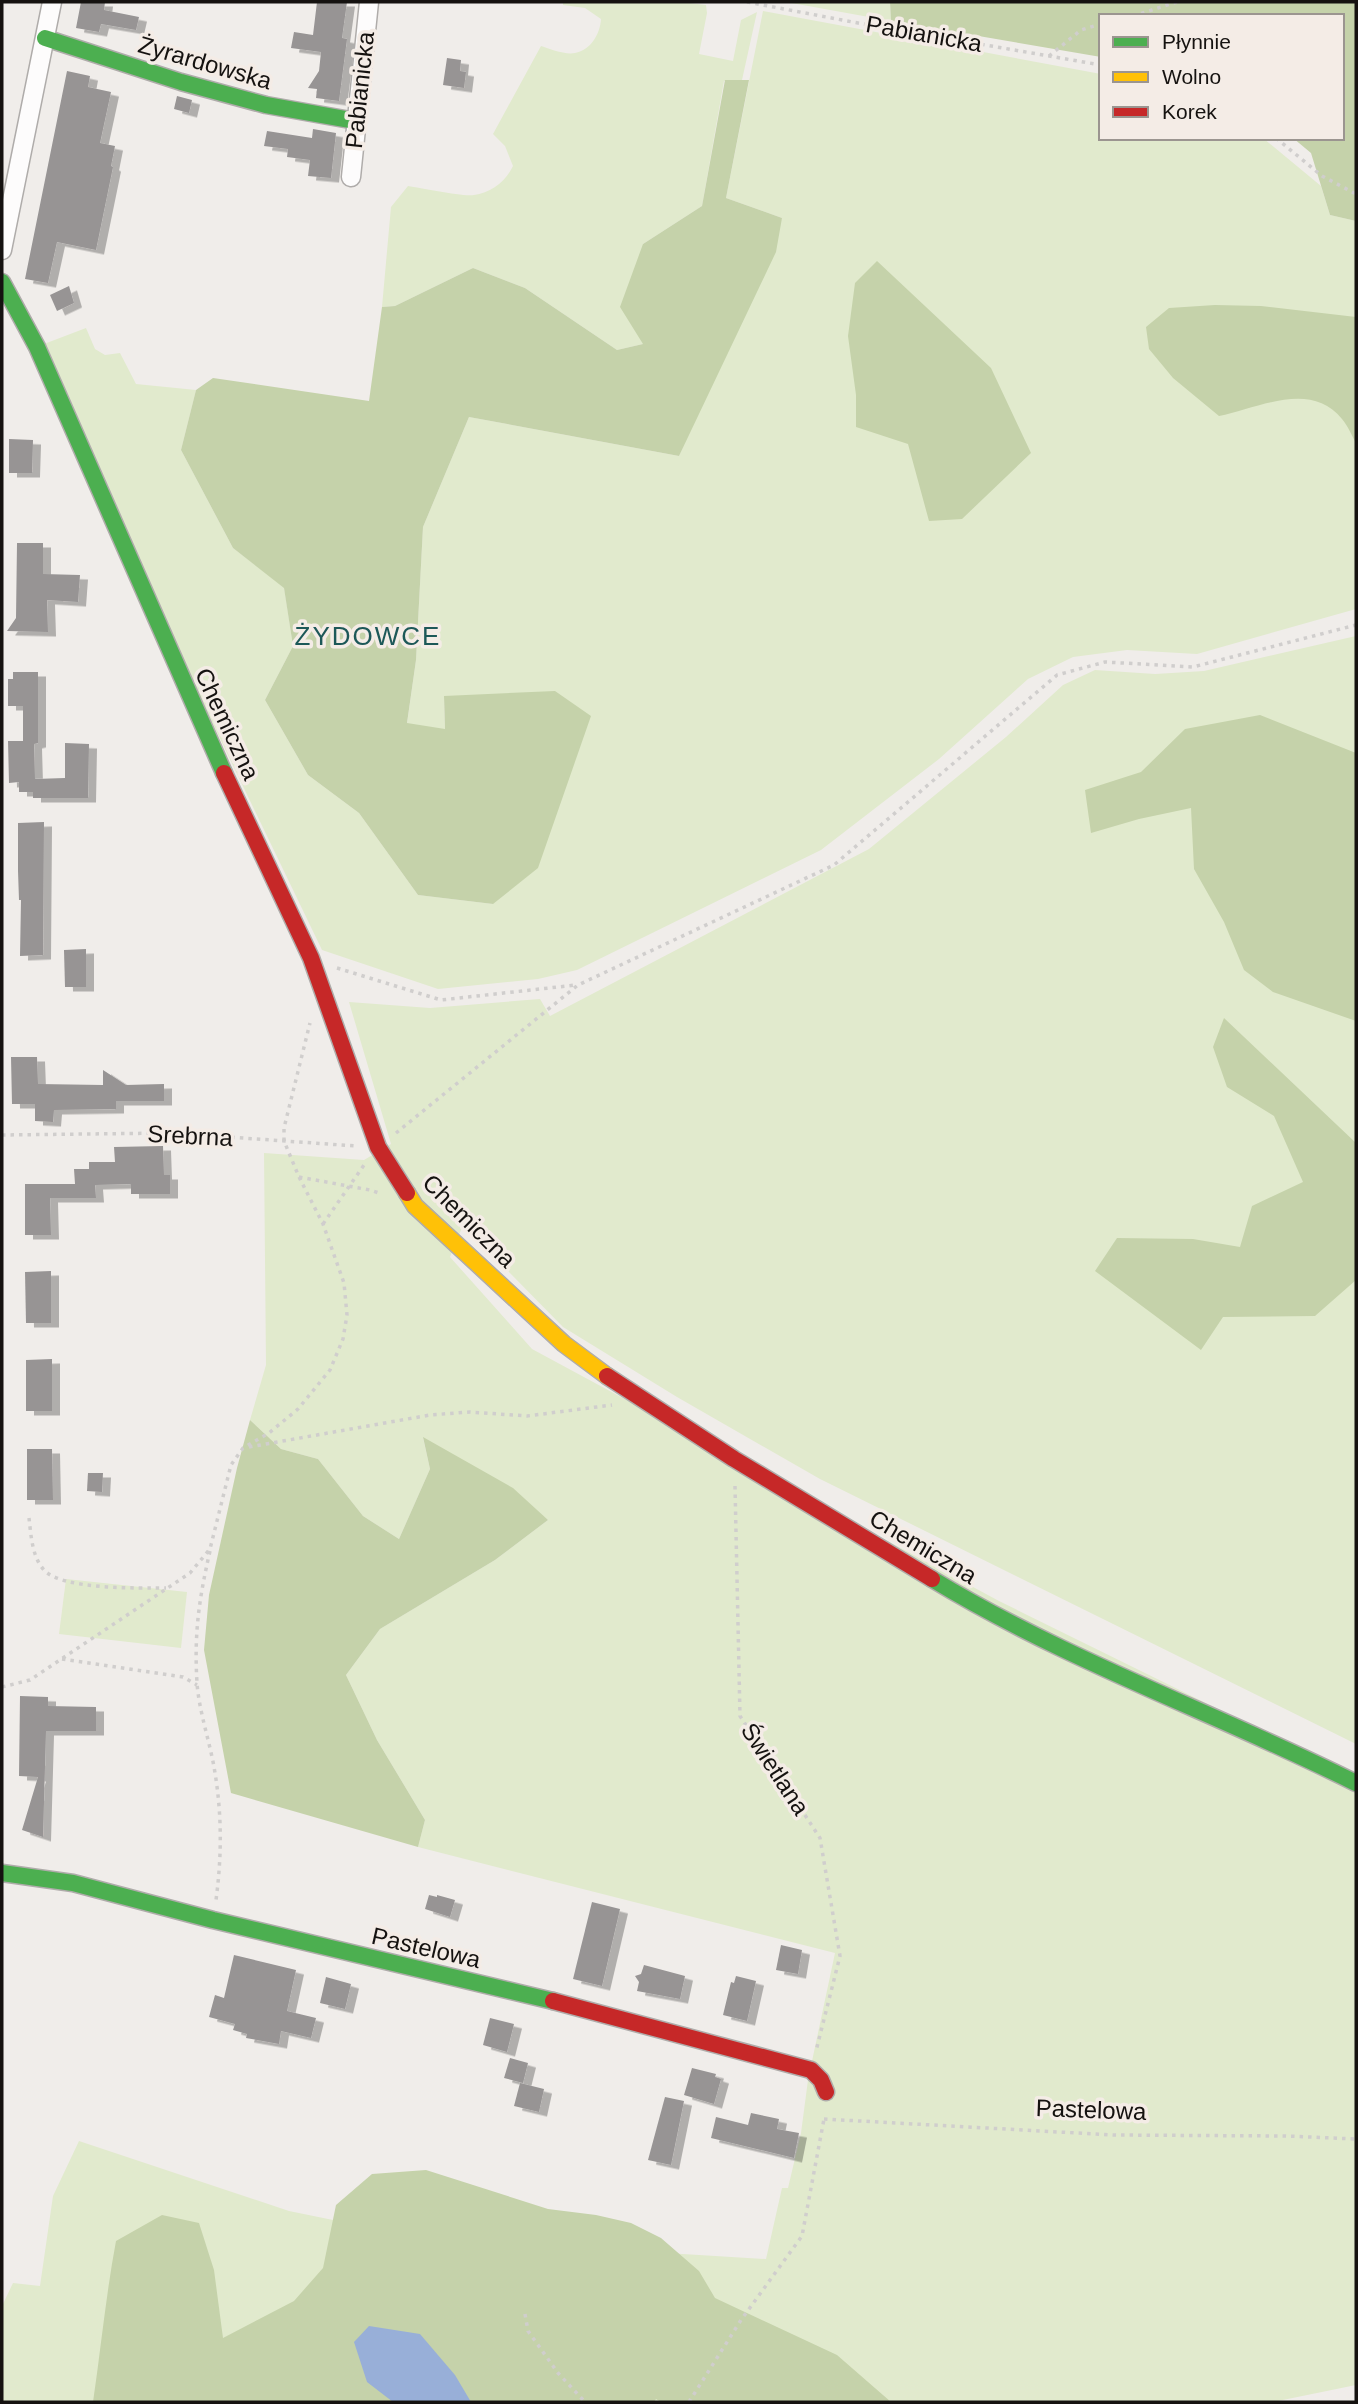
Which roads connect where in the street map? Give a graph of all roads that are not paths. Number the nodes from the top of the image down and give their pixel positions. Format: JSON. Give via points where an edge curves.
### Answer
{"nodes":[{"id":1,"x":52,"y":2,"type":"edge"},
{"id":2,"x":369,"y":2,"type":"edge"},
{"id":3,"x":45,"y":38,"type":"junction"},
{"id":4,"x":356,"y":121,"type":"junction"},
{"id":5,"x":351,"y":177,"type":"dead end"},
{"id":6,"x":2,"y":250,"type":"edge"},
{"id":7,"x":2,"y":282,"type":"edge"},
{"id":8,"x":1356,"y":1783,"type":"edge"},
{"id":9,"x":2,"y":1872,"type":"edge"},
{"id":10,"x":826,"y":2092,"type":"dead end"}],
"edges":[{"from":1,"to":3,"type":"street"},
{"from":2,"to":4,"type":"street","name":"Pabianicka"},
{"from":3,"to":4,"type":"street","name":"Żyrardowska","via":[[255,102]]},
{"from":3,"to":6,"type":"street"},
{"from":4,"to":5,"type":"street","name":"Pabianicka"},
{"from":7,"to":8,"type":"street","name":"Chemiczna","via":[[37,347],[189,695],[311,958],[379,1147],[415,1206],[564,1344],[734,1459],[991,1614]]},
{"from":9,"to":10,"type":"street","name":"Pastelowa","via":[[73,1883],[614,2016],[811,2070]]}]}
